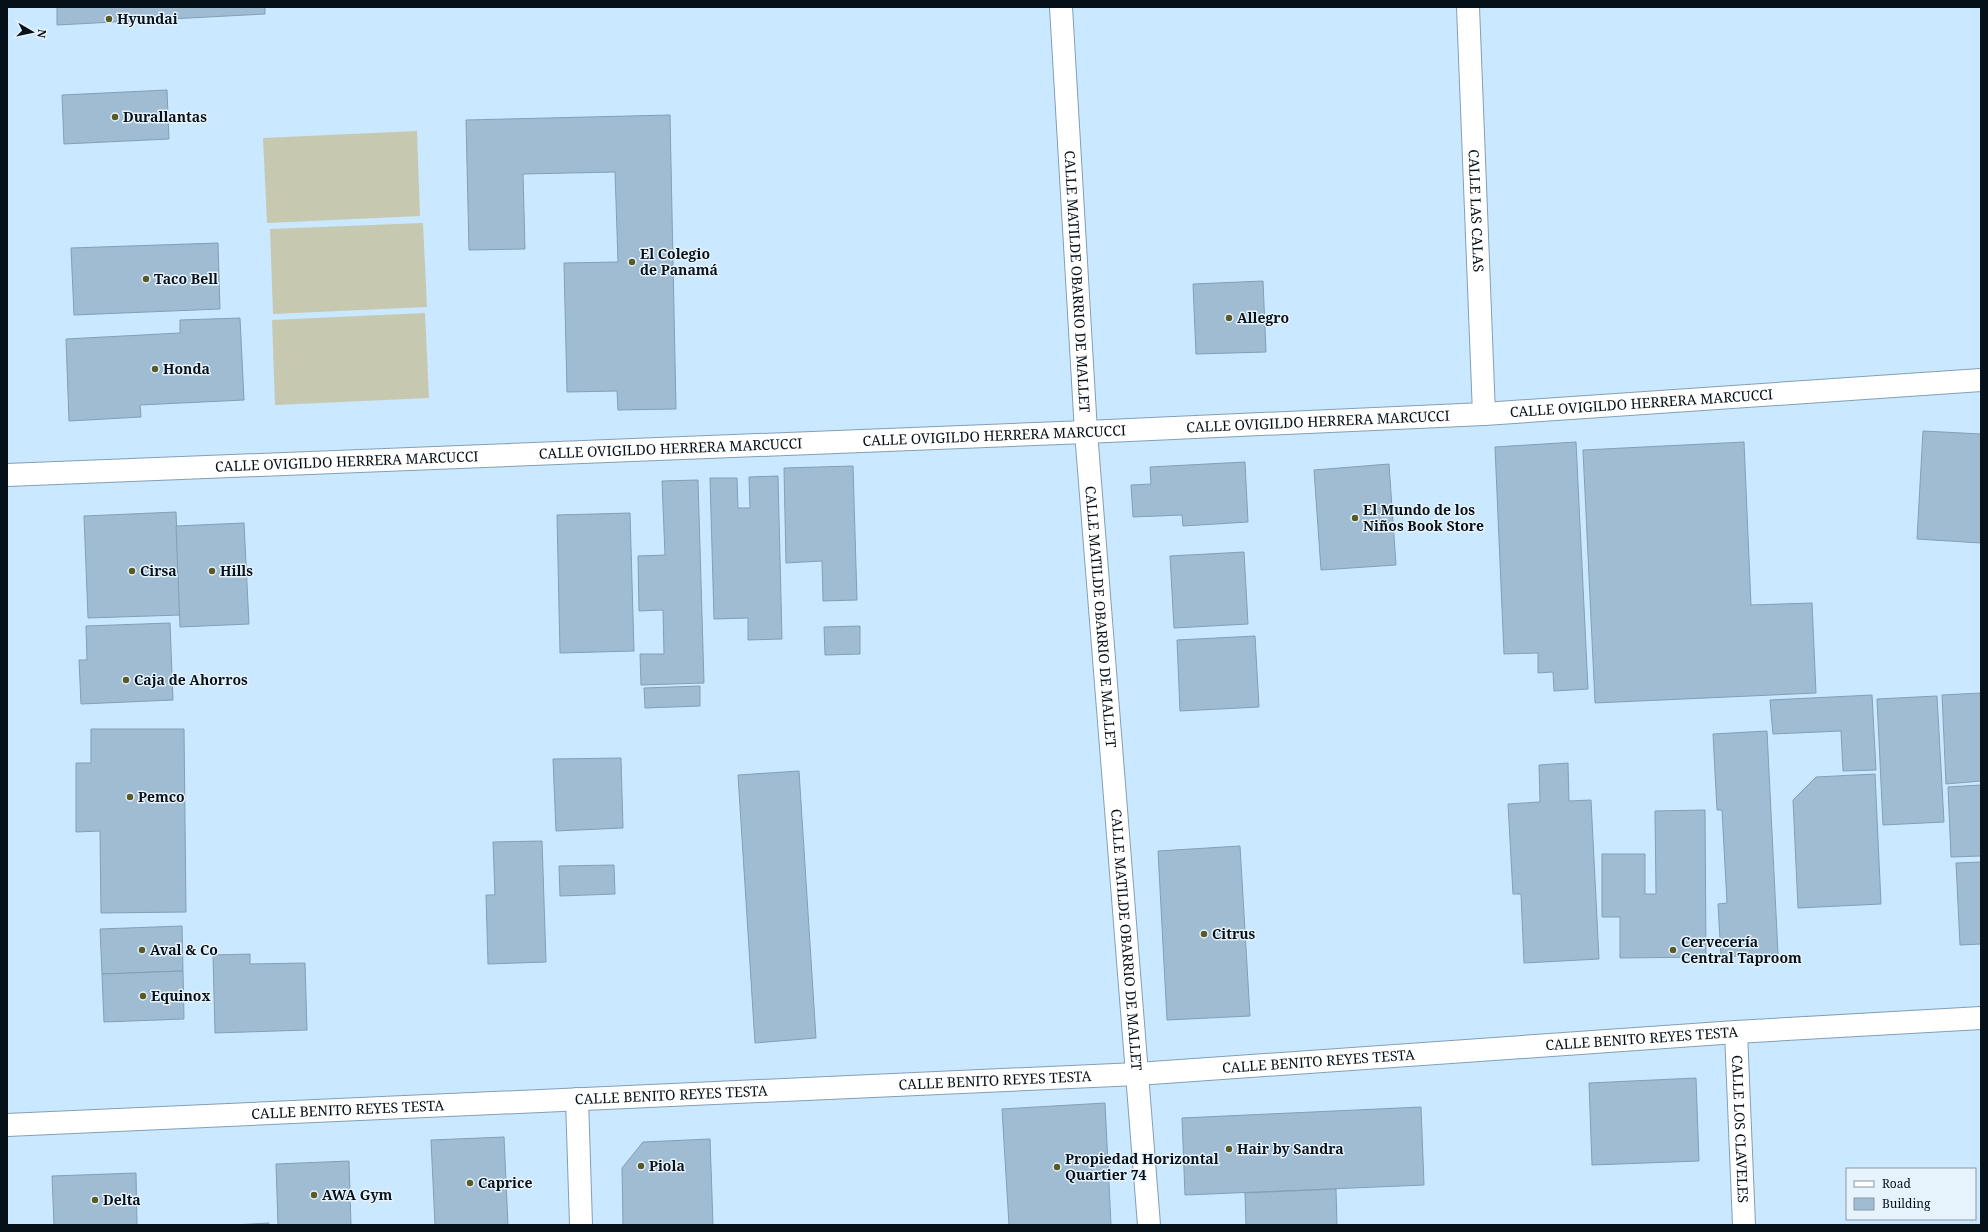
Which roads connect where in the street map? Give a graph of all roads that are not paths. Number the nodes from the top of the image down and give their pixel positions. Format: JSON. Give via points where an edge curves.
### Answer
{"nodes":[{"id":1,"x":1061,"y":7,"type":"edge"},
{"id":2,"x":1468,"y":7,"type":"edge"},
{"id":3,"x":1981,"y":380,"type":"edge"},
{"id":4,"x":1484,"y":414,"type":"junction"},
{"id":5,"x":1086,"y":432,"type":"junction"},
{"id":6,"x":7,"y":475,"type":"edge"},
{"id":7,"x":1981,"y":1018,"type":"edge"},
{"id":8,"x":1736,"y":1032,"type":"junction"},
{"id":9,"x":1137,"y":1074,"type":"junction"},
{"id":10,"x":577,"y":1099,"type":"junction"},
{"id":11,"x":7,"y":1125,"type":"edge"},
{"id":12,"x":581,"y":1225,"type":"edge"},
{"id":13,"x":1149,"y":1225,"type":"edge"},
{"id":14,"x":1744,"y":1225,"type":"edge"}],
"edges":[{"from":1,"to":5,"type":"street","name":"CALLE MATILDE OBARRIO DE MALLET"},
{"from":2,"to":4,"type":"street","name":"CALLE LAS CALAS"},
{"from":3,"to":4,"type":"street","name":"CALLE OVIGILDO HERRERA MARCUCCI"},
{"from":4,"to":5,"type":"street","name":"CALLE OVIGILDO HERRERA MARCUCCI"},
{"from":5,"to":6,"type":"street","name":"CALLE OVIGILDO HERRERA MARCUCCI"},
{"from":5,"to":9,"type":"street","name":"CALLE MATILDE OBARRIO DE MALLET"},
{"from":7,"to":8,"type":"street","name":"CALLE BENITO REYES TESTA"},
{"from":8,"to":9,"type":"street","name":"CALLE BENITO REYES TESTA"},
{"from":8,"to":14,"type":"street","name":"CALLE LOS CLAVELES"},
{"from":9,"to":10,"type":"street","name":"CALLE BENITO REYES TESTA"},
{"from":9,"to":13,"type":"street","name":"CALLE MATILDE OBARRIO DE MALLET"},
{"from":10,"to":11,"type":"street","name":"CALLE BENITO REYES TESTA"},
{"from":10,"to":12,"type":"street"}]}
